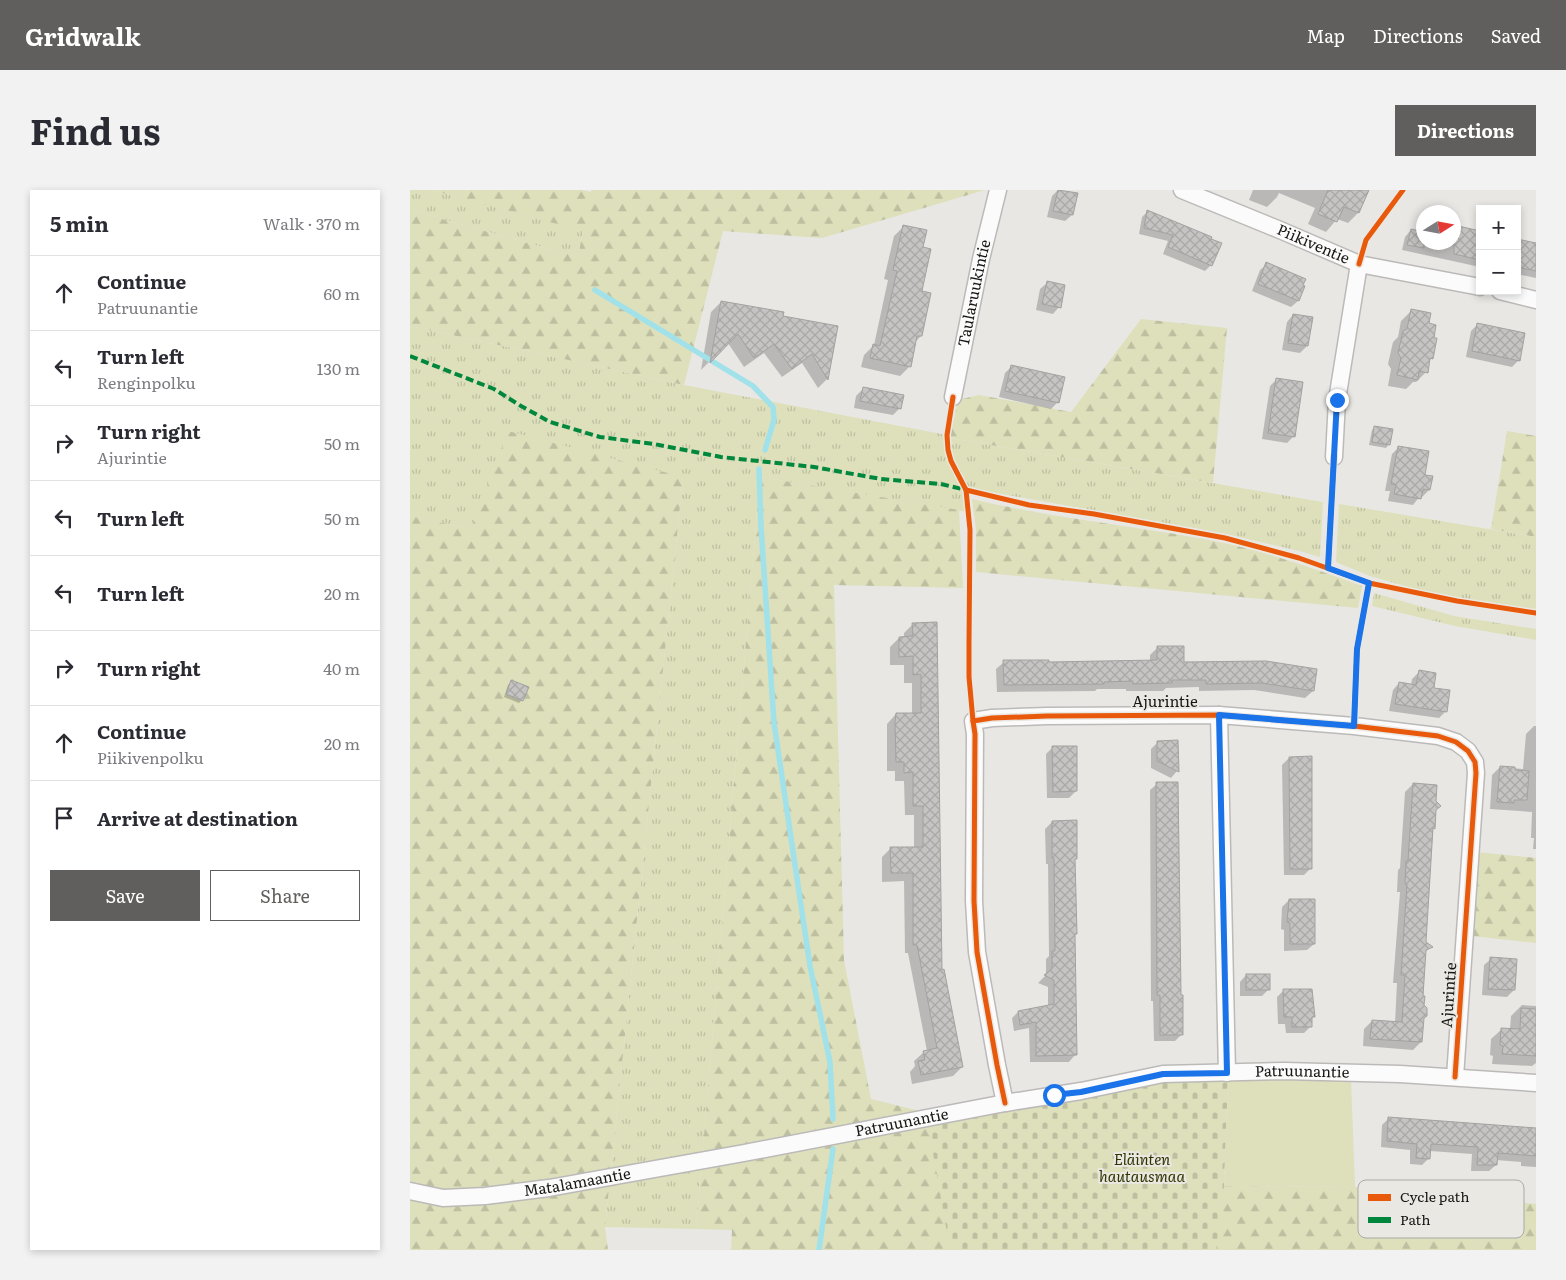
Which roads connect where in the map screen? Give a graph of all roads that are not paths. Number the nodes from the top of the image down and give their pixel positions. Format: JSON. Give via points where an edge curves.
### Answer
{"nodes":[{"id":1,"x":998,"y":190,"type":"edge"},
{"id":2,"x":1182,"y":190,"type":"edge"},
{"id":3,"x":1359,"y":264,"type":"junction"},
{"id":4,"x":1476,"y":286,"type":"edge"},
{"id":5,"x":1516,"y":295,"type":"edge"},
{"id":6,"x":1536,"y":300,"type":"edge"},
{"id":7,"x":953,"y":397,"type":"dead end"},
{"id":8,"x":1334,"y":457,"type":"dead end"},
{"id":9,"x":1219,"y":715,"type":"junction"},
{"id":10,"x":1227,"y":1073,"type":"junction"},
{"id":11,"x":1455,"y":1077,"type":"junction"},
{"id":12,"x":1536,"y":1083,"type":"edge"},
{"id":13,"x":1005,"y":1102,"type":"junction"},
{"id":14,"x":744,"y":1153,"type":"joint"},
{"id":15,"x":410,"y":1191,"type":"edge"}],
"edges":[{"from":1,"to":7,"type":"street","name":"Taularuukintie"},
{"from":2,"to":3,"type":"street","name":"Piikiventie"},
{"from":3,"to":4,"type":"street","name":"Piikiventie"},
{"from":3,"to":8,"type":"street","via":[[1337,400]]},
{"from":5,"to":6,"type":"street"},
{"from":9,"to":10,"type":"street"},
{"from":9,"to":11,"type":"street","name":"Ajurintie","via":[[1438,736],[1456,742],[1468,751],[1475,762],[1476,773]]},
{"from":9,"to":13,"type":"street","name":"Ajurintie","via":[[1047,716],[973,722],[977,952]]},
{"from":10,"to":11,"type":"street","name":"Patruunantie","via":[[1284,1071]]},
{"from":10,"to":13,"type":"street","name":"Patruunantie","via":[[1163,1074],[1081,1092]]},
{"from":11,"to":12,"type":"street","name":"Patruunantie"},
{"from":13,"to":14,"type":"street","name":"Patruunantie"},
{"from":14,"to":15,"type":"street","name":"Matalamaantie","via":[[549,1188],[485,1196],[443,1198]]}]}
